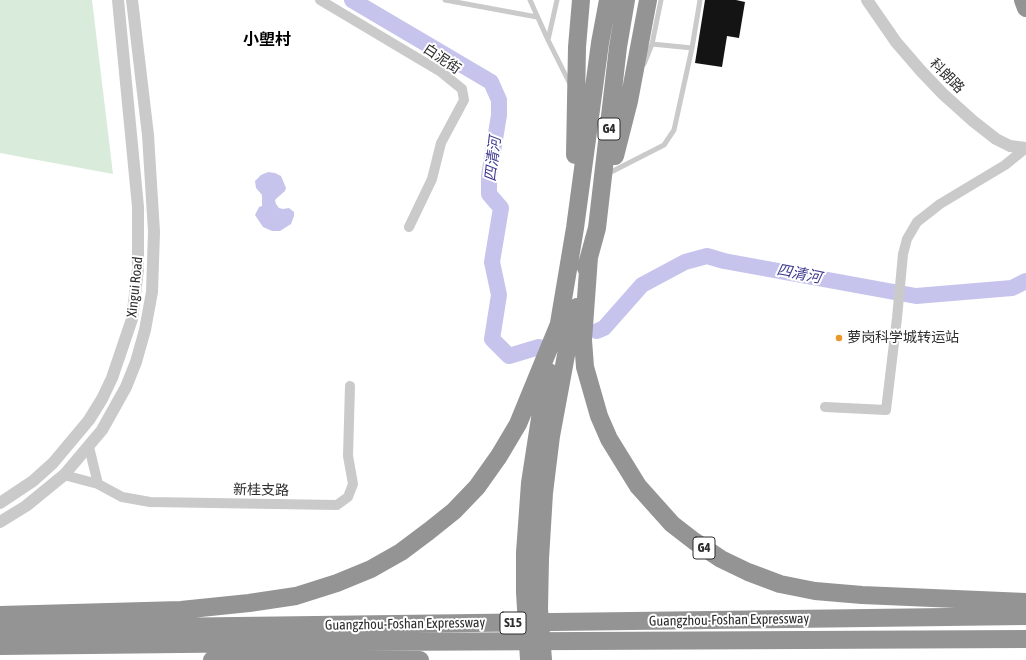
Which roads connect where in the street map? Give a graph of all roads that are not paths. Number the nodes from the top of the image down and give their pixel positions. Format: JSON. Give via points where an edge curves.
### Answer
{"nodes":[{"id":1,"x":118,"y":0,"type":"edge"},
{"id":2,"x":132,"y":0,"type":"edge"},
{"id":3,"x":320,"y":0,"type":"edge"},
{"id":4,"x":445,"y":0,"type":"edge"},
{"id":5,"x":530,"y":0,"type":"edge"},
{"id":6,"x":557,"y":0,"type":"edge"},
{"id":7,"x":581,"y":0,"type":"edge"},
{"id":8,"x":608,"y":0,"type":"edge"},
{"id":9,"x":626,"y":0,"type":"edge"},
{"id":10,"x":648,"y":0,"type":"edge"},
{"id":11,"x":661,"y":0,"type":"edge"},
{"id":12,"x":700,"y":0,"type":"edge"},
{"id":13,"x":867,"y":0,"type":"edge"},
{"id":14,"x":538,"y":17,"type":"junction"},
{"id":15,"x":548,"y":40,"type":"junction"},
{"id":16,"x":652,"y":44,"type":"junction"},
{"id":17,"x":692,"y":48,"type":"junction"},
{"id":18,"x":577,"y":96,"type":"junction"},
{"id":19,"x":629,"y":101,"type":"junction"},
{"id":20,"x":1026,"y":148,"type":"edge"},
{"id":21,"x":611,"y":172,"type":"junction"},
{"id":22,"x":409,"y":227,"type":"dead end"},
{"id":23,"x":575,"y":228,"type":"junction"},
{"id":24,"x":597,"y":228,"type":"junction"},
{"id":25,"x":589,"y":257,"type":"junction"},
{"id":26,"x":559,"y":324,"type":"junction"},
{"id":27,"x":350,"y":386,"type":"dead end"},
{"id":28,"x":825,"y":407,"type":"dead end"},
{"id":29,"x":89,"y":447,"type":"junction"},
{"id":30,"x":64,"y":475,"type":"junction"},
{"id":31,"x":98,"y":484,"type":"junction"},
{"id":32,"x":0,"y":503,"type":"edge"},
{"id":33,"x":0,"y":522,"type":"edge"},
{"id":34,"x":532,"y":556,"type":"junction"},
{"id":35,"x":1026,"y":602,"type":"edge"},
{"id":36,"x":0,"y":615,"type":"edge"},
{"id":37,"x":1026,"y":616,"type":"edge"},
{"id":38,"x":0,"y":629,"type":"edge"},
{"id":39,"x":1026,"y":639,"type":"edge"},
{"id":40,"x":0,"y":646,"type":"edge"},
{"id":41,"x":212,"y":660,"type":"edge"},
{"id":42,"x":420,"y":660,"type":"edge"},
{"id":43,"x":529,"y":660,"type":"edge"},
{"id":44,"x":543,"y":660,"type":"edge"}],
"edges":[{"from":1,"to":32,"type":"street","name":"Xingui Road","via":[[138,207],[138,269],[132,319],[112,378],[89,420],[53,463],[33,481]]},
{"from":2,"to":29,"type":"street","name":"Xingui Road","via":[[151,172],[154,232],[152,292],[136,362],[116,407]]},
{"from":3,"to":22,"type":"street","name":"白泥街","via":[[441,72],[462,89],[464,100],[441,144],[432,179]]},
{"from":4,"to":14,"type":"lane"},
{"from":5,"to":14,"type":"lane"},
{"from":6,"to":15,"type":"lane"},
{"from":7,"to":18,"type":"highway","via":[[577,47]]},
{"from":8,"to":23,"type":"highway","number":"G4"},
{"from":9,"to":24,"type":"highway","number":"G4","via":[[618,47]]},
{"from":10,"to":19,"type":"highway"},
{"from":11,"to":16,"type":"lane"},
{"from":12,"to":17,"type":"lane"},
{"from":13,"to":20,"type":"street","name":"科朗路","via":[[896,42],[921,71],[972,121],[996,139],[1010,146]]},
{"from":14,"to":15,"type":"lane"},
{"from":15,"to":18,"type":"lane"},
{"from":16,"to":17,"type":"lane"},
{"from":16,"to":19,"type":"lane"},
{"from":17,"to":21,"type":"lane","via":[[674,130],[664,145]]},
{"from":18,"to":23,"type":"highway"},
{"from":19,"to":21,"type":"highway"},
{"from":20,"to":28,"type":"street","via":[[1005,165],[940,204],[916,222],[903,254],[886,410]]},
{"from":21,"to":24,"type":"highway"},
{"from":23,"to":26,"type":"highway","number":"G4"},
{"from":24,"to":25,"type":"highway","number":"G4"},
{"from":25,"to":34,"type":"highway","via":[[566,355]]},
{"from":25,"to":35,"type":"highway","number":"G4","via":[[584,340],[586,367],[599,416],[638,486],[672,524],[721,559],[780,584],[815,591],[862,595]]},
{"from":26,"to":34,"type":"highway","number":"G4","via":[[530,483]]},
{"from":26,"to":36,"type":"highway","via":[[518,424],[477,487],[429,531],[372,569],[296,596],[249,603],[181,610]]},
{"from":27,"to":31,"type":"street","name":"新桂支路","via":[[348,456],[353,484],[348,497],[337,505],[150,502],[122,497]]},
{"from":29,"to":30,"type":"street","name":"Xingui Road"},
{"from":29,"to":31,"type":"street"},
{"from":30,"to":31,"type":"street","name":"新桂支路"},
{"from":30,"to":33,"type":"street","name":"Xingui Road","via":[[26,506]]},
{"from":34,"to":43,"type":"highway","number":"G4","bridge":true,"via":[[525,592]]},
{"from":34,"to":44,"type":"highway","bridge":true},
{"from":37,"to":38,"type":"highway","name":"Guangzhou-Foshan Expressway","number":"S15"},
{"from":39,"to":40,"type":"highway","name":"Guangzhou-Foshan Expressway","number":"S15"},
{"from":41,"to":42,"type":"highway"}]}
